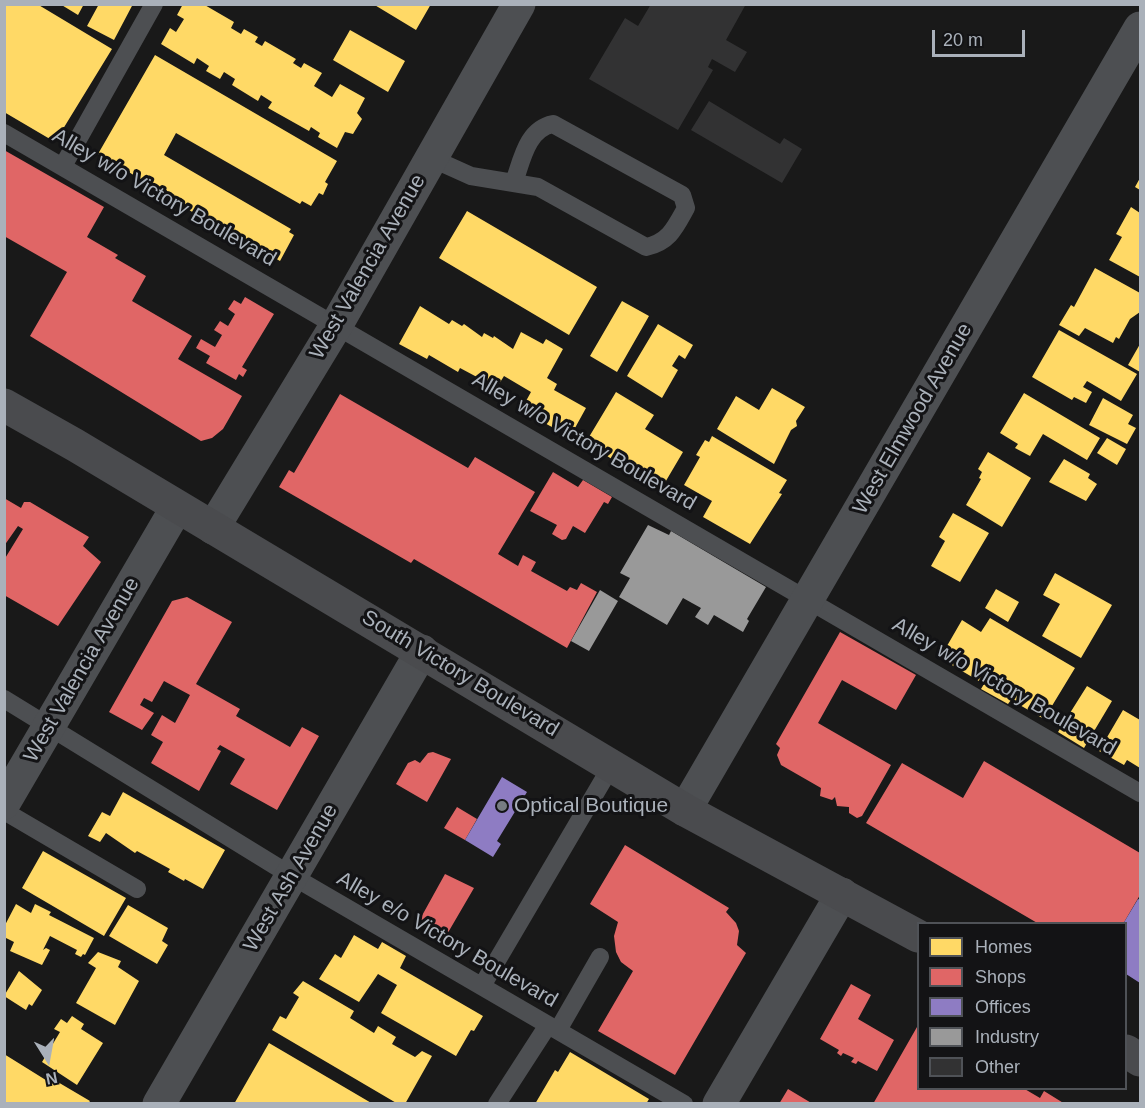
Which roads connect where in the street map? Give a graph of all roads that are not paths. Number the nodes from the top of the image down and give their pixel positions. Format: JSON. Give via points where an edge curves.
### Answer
{"nodes":[{"id":1,"x":154,"y":4,"type":"edge"},
{"id":2,"x":519,"y":4,"type":"edge"},
{"id":3,"x":1140,"y":28,"type":"edge"},
{"id":4,"x":4,"y":133,"type":"edge"},
{"id":5,"x":431,"y":158,"type":"junction"},
{"id":6,"x":63,"y":166,"type":"junction"},
{"id":7,"x":514,"y":182,"type":"junction"},
{"id":8,"x":337,"y":324,"type":"junction"},
{"id":9,"x":4,"y":405,"type":"edge"},
{"id":10,"x":177,"y":507,"type":"junction"},
{"id":11,"x":213,"y":528,"type":"junction"},
{"id":12,"x":808,"y":599,"type":"junction"},
{"id":13,"x":422,"y":651,"type":"junction"},
{"id":14,"x":4,"y":699,"type":"edge"},
{"id":15,"x":50,"y":725,"type":"junction"},
{"id":16,"x":612,"y":765,"type":"junction"},
{"id":17,"x":1140,"y":793,"type":"edge"},
{"id":18,"x":4,"y":803,"type":"edge"},
{"id":19,"x":685,"y":810,"type":"junction"},
{"id":20,"x":4,"y":812,"type":"edge"},
{"id":21,"x":292,"y":876,"type":"junction"},
{"id":22,"x":137,"y":889,"type":"dead end"},
{"id":23,"x":842,"y":894,"type":"junction"},
{"id":24,"x":917,"y":935,"type":"edge"},
{"id":25,"x":600,"y":957,"type":"dead end"},
{"id":26,"x":482,"y":986,"type":"junction"},
{"id":27,"x":553,"y":1028,"type":"junction"},
{"id":28,"x":1127,"y":1052,"type":"edge"},
{"id":29,"x":1140,"y":1060,"type":"edge"},
{"id":30,"x":159,"y":1104,"type":"edge"},
{"id":31,"x":496,"y":1104,"type":"edge"},
{"id":32,"x":684,"y":1104,"type":"edge"},
{"id":33,"x":719,"y":1104,"type":"edge"}],
"edges":[{"from":1,"to":6,"type":"lane"},
{"from":2,"to":5,"type":"street","name":"West Valencia Avenue"},
{"from":3,"to":12,"type":"street","name":"West Elmwood Avenue"},
{"from":4,"to":6,"type":"lane","name":"Alley w/o Victory Boulevard"},
{"from":5,"to":7,"type":"lane","via":[[471,176]]},
{"from":5,"to":8,"type":"street","name":"West Valencia Avenue"},
{"from":6,"to":8,"type":"lane","name":"Alley w/o Victory Boulevard"},
{"from":7,"to":7,"type":"lane","via":[[538,187],[646,247],[660,244],[672,234],[686,208],[682,195],[553,124],[541,126],[532,135]]},
{"from":8,"to":11,"type":"street","name":"West Valencia Avenue"},
{"from":8,"to":12,"type":"lane","name":"Alley w/o Victory Boulevard"},
{"from":9,"to":10,"type":"main road","name":"South Victory Boulevard"},
{"from":10,"to":11,"type":"main road","name":"South Victory Boulevard"},
{"from":10,"to":15,"type":"street","name":"West Valencia Avenue"},
{"from":11,"to":13,"type":"main road","name":"South Victory Boulevard"},
{"from":12,"to":17,"type":"lane","name":"Alley w/o Victory Boulevard"},
{"from":12,"to":19,"type":"street","name":"West Elmwood Avenue"},
{"from":13,"to":16,"type":"main road","name":"South Victory Boulevard"},
{"from":13,"to":21,"type":"street","name":"West Ash Avenue"},
{"from":14,"to":15,"type":"lane","name":"Alley e/o Victory Boulevard"},
{"from":15,"to":18,"type":"street","name":"West Valencia Avenue"},
{"from":15,"to":21,"type":"lane","name":"Alley e/o Victory Boulevard"},
{"from":16,"to":19,"type":"main road","name":"South Victory Boulevard"},
{"from":16,"to":26,"type":"lane"},
{"from":19,"to":23,"type":"main road","name":"South Victory Boulevard"},
{"from":20,"to":22,"type":"lane"},
{"from":21,"to":26,"type":"lane","name":"Alley e/o Victory Boulevard"},
{"from":21,"to":30,"type":"street","name":"West Ash Avenue"},
{"from":23,"to":24,"type":"main road","name":"South Victory Boulevard"},
{"from":23,"to":33,"type":"street"},
{"from":25,"to":27,"type":"lane"},
{"from":26,"to":27,"type":"lane","name":"Alley e/o Victory Boulevard"},
{"from":27,"to":31,"type":"lane"},
{"from":27,"to":32,"type":"lane","name":"Alley e/o Victory Boulevard"},
{"from":28,"to":29,"type":"main road"}]}
